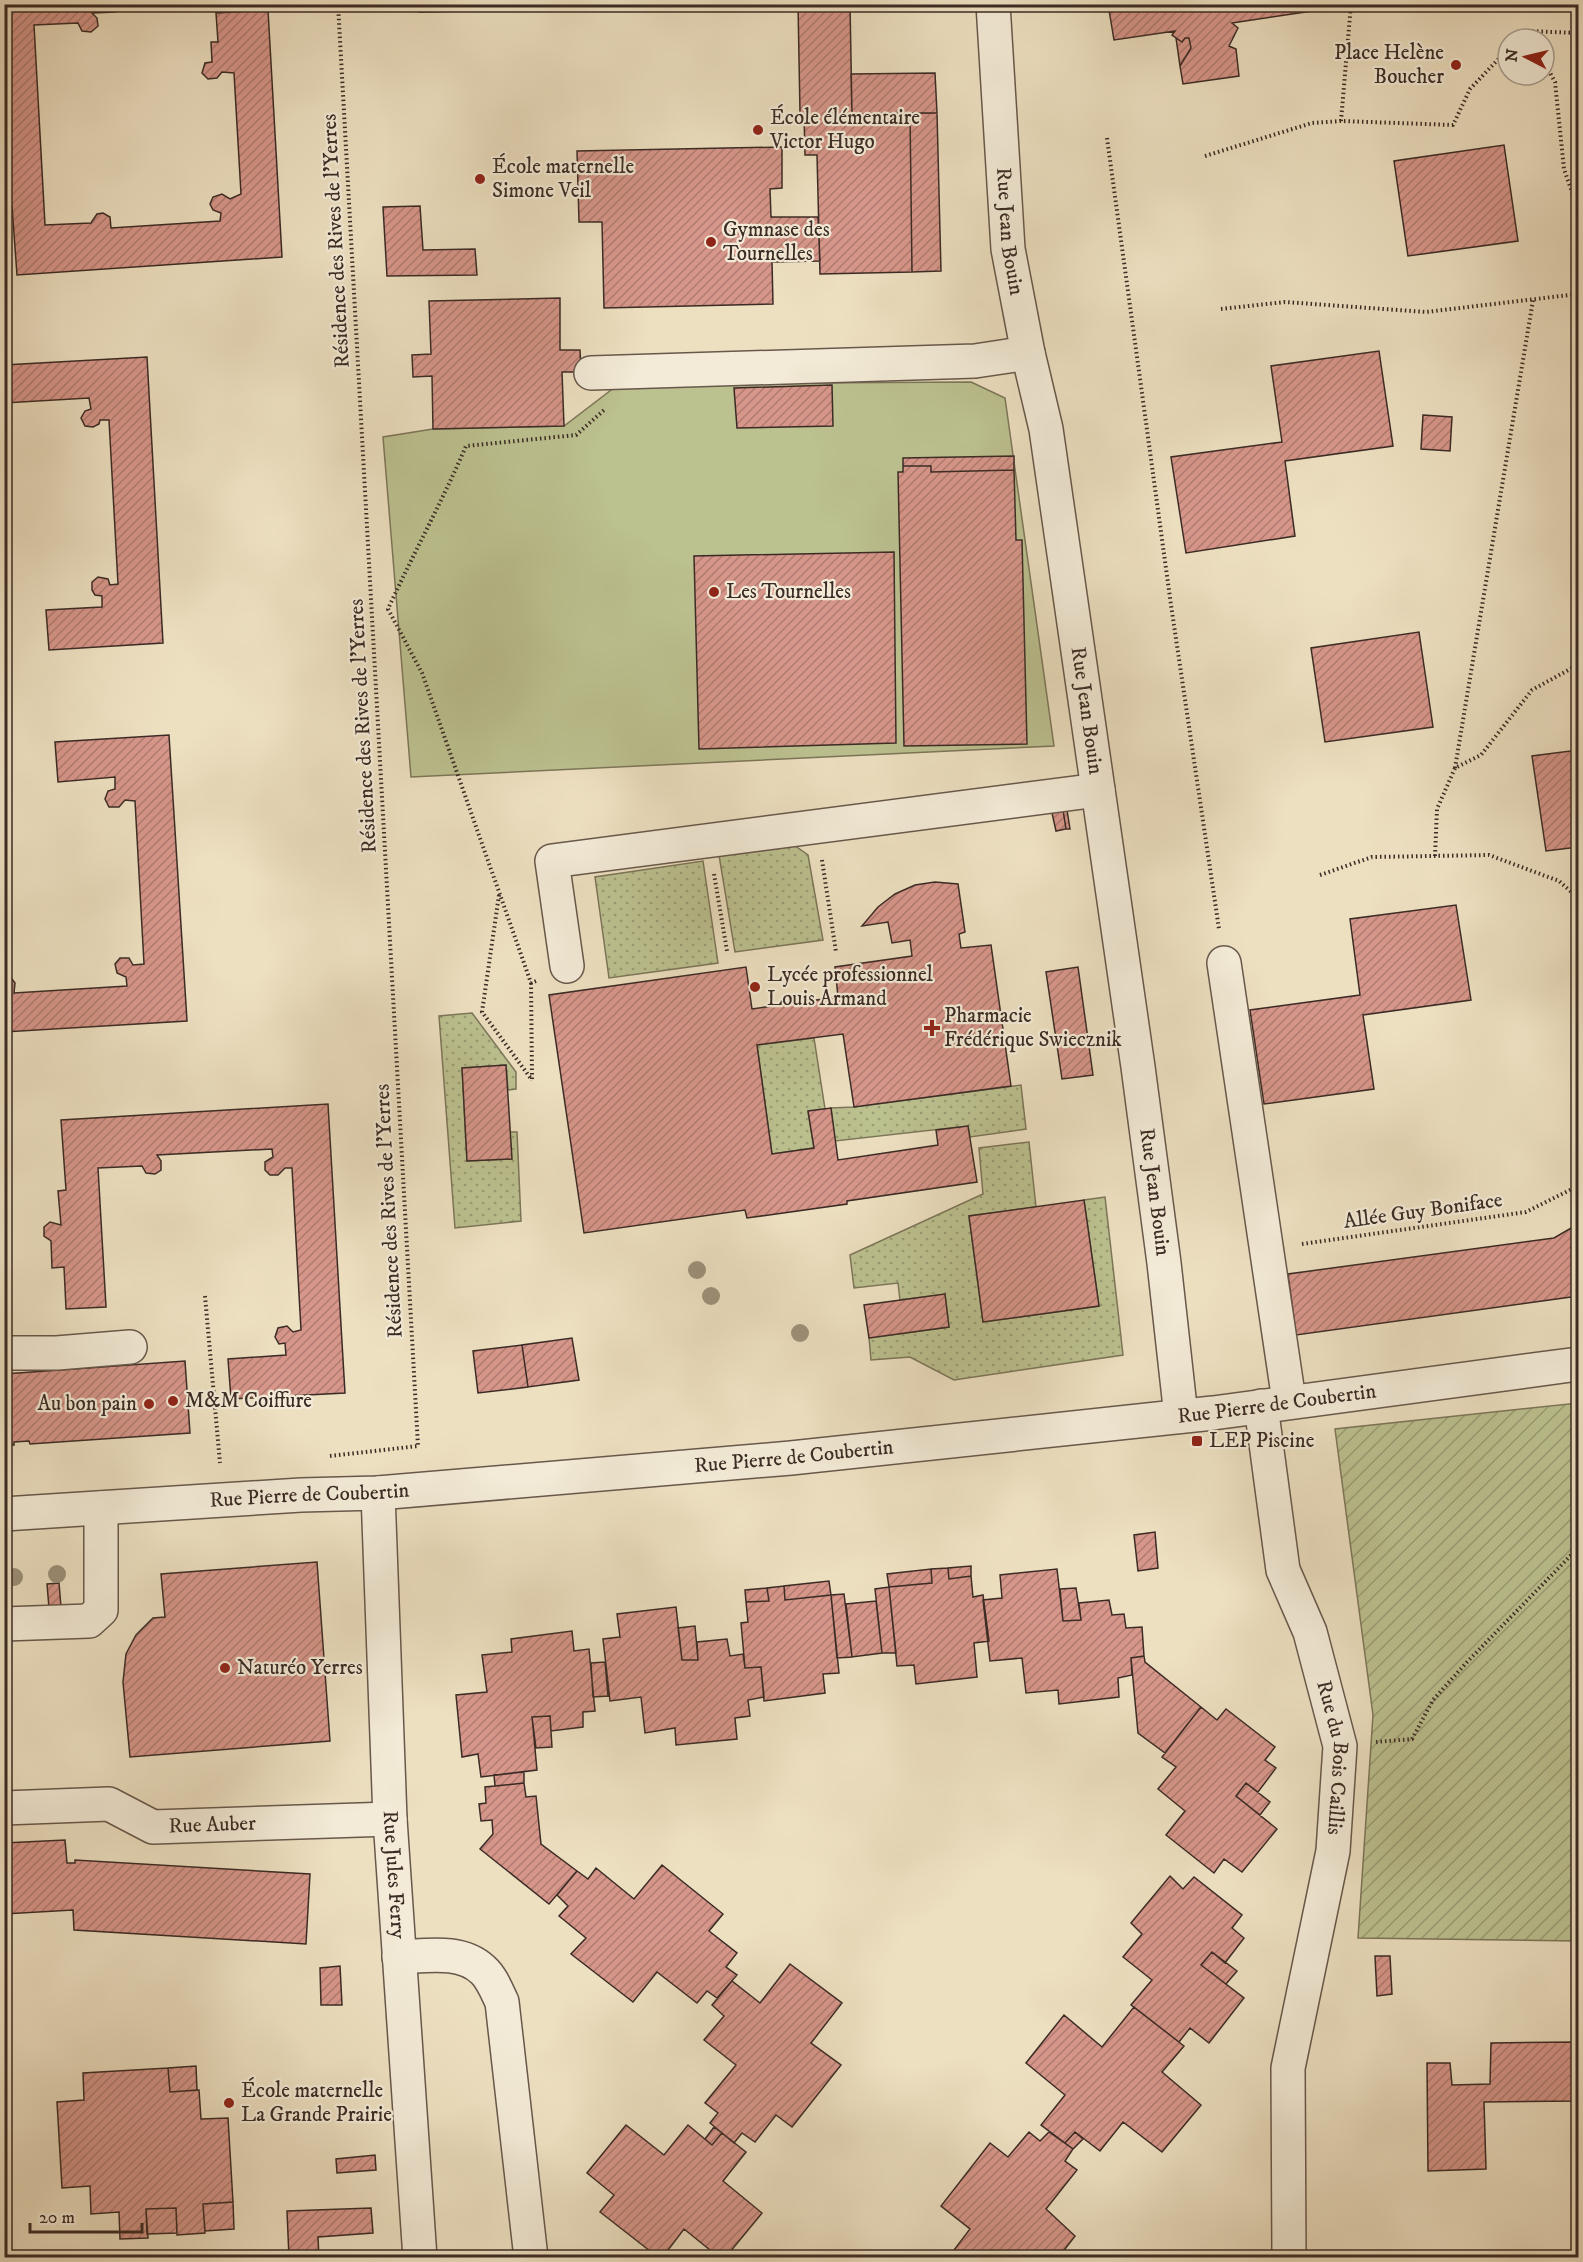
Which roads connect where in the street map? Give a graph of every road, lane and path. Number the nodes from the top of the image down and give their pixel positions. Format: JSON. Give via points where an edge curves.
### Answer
{"nodes":[{"id":1,"x":338,"y":4,"type":"edge"},
{"id":2,"x":993,"y":4,"type":"edge"},
{"id":3,"x":1351,"y":4,"type":"edge"},
{"id":4,"x":1556,"y":32,"type":"edge"},
{"id":5,"x":1578,"y":33,"type":"edge"},
{"id":6,"x":1496,"y":62,"type":"edge"},
{"id":7,"x":1556,"y":87,"type":"edge"},
{"id":8,"x":1341,"y":121,"type":"junction"},
{"id":9,"x":1107,"y":138,"type":"dead end"},
{"id":10,"x":1205,"y":156,"type":"dead end"},
{"id":11,"x":1578,"y":209,"type":"edge"},
{"id":12,"x":1578,"y":285,"type":"edge"},
{"id":13,"x":1578,"y":294,"type":"edge"},
{"id":14,"x":1572,"y":296,"type":"junction"},
{"id":15,"x":1533,"y":300,"type":"junction"},
{"id":16,"x":1221,"y":309,"type":"dead end"},
{"id":17,"x":1028,"y":353,"type":"junction"},
{"id":18,"x":625,"y":371,"type":"junction"},
{"id":19,"x":591,"y":373,"type":"dead end"},
{"id":20,"x":1578,"y":666,"type":"edge"},
{"id":21,"x":1455,"y":768,"type":"junction"},
{"id":22,"x":1098,"y":790,"type":"junction"},
{"id":23,"x":816,"y":827,"type":"junction"},
{"id":24,"x":709,"y":841,"type":"junction"},
{"id":25,"x":1435,"y":856,"type":"junction"},
{"id":26,"x":1320,"y":875,"type":"dead end"},
{"id":27,"x":499,"y":894,"type":"junction"},
{"id":28,"x":1578,"y":898,"type":"edge"},
{"id":29,"x":727,"y":951,"type":"dead end"},
{"id":30,"x":836,"y":952,"type":"dead end"},
{"id":31,"x":1224,"y":963,"type":"joint"},
{"id":32,"x":567,"y":966,"type":"joint"},
{"id":33,"x":531,"y":983,"type":"junction"},
{"id":34,"x":1578,"y":1186,"type":"edge"},
{"id":35,"x":1265,"y":1249,"type":"junction"},
{"id":36,"x":204,"y":1296,"type":"dead end"},
{"id":37,"x":130,"y":1347,"type":"dead end"},
{"id":38,"x":4,"y":1353,"type":"edge"},
{"id":39,"x":1578,"y":1364,"type":"edge"},
{"id":40,"x":1275,"y":1404,"type":"junction"},
{"id":41,"x":1182,"y":1416,"type":"junction"},
{"id":42,"x":418,"y":1446,"type":"dead end"},
{"id":43,"x":378,"y":1493,"type":"junction"},
{"id":44,"x":223,"y":1500,"type":"junction"},
{"id":45,"x":101,"y":1508,"type":"junction"},
{"id":46,"x":4,"y":1514,"type":"edge"},
{"id":47,"x":1578,"y":1548,"type":"edge"},
{"id":48,"x":4,"y":1624,"type":"edge"},
{"id":49,"x":1340,"y":1746,"type":"junction"},
{"id":50,"x":4,"y":1808,"type":"edge"},
{"id":51,"x":390,"y":1819,"type":"junction"},
{"id":52,"x":399,"y":1957,"type":"junction"},
{"id":53,"x":420,"y":2258,"type":"edge"},
{"id":54,"x":531,"y":2258,"type":"edge"},
{"id":55,"x":1289,"y":2258,"type":"edge"}],
"edges":[{"from":1,"to":42,"type":"path","name":"Résidence des Rives de l'Yerres"},
{"from":2,"to":17,"type":"street","name":"Rue Jean Bouin","via":[[1008,249]]},
{"from":3,"to":8,"type":"path"},
{"from":4,"to":5,"type":"path"},
{"from":6,"to":8,"type":"path","via":[[1470,89],[1453,125]]},
{"from":7,"to":11,"type":"path","via":[[1564,169]]},
{"from":8,"to":10,"type":"path","via":[[1312,123]]},
{"from":9,"to":31,"type":"path"},
{"from":12,"to":14,"type":"path"},
{"from":13,"to":14,"type":"path"},
{"from":14,"to":15,"type":"path"},
{"from":15,"to":16,"type":"path","via":[[1426,312],[1285,302]]},
{"from":15,"to":21,"type":"path"},
{"from":17,"to":18,"type":"street","via":[[975,361]]},
{"from":17,"to":22,"type":"street","name":"Rue Jean Bouin","via":[[1046,429]]},
{"from":18,"to":19,"type":"street"},
{"from":18,"to":27,"type":"path","via":[[625,390],[576,435],[466,446],[388,609],[422,673]]},
{"from":20,"to":21,"type":"path","via":[[1532,690],[1480,754]]},
{"from":21,"to":25,"type":"path","via":[[1437,809]]},
{"from":22,"to":23,"type":"street"},
{"from":22,"to":41,"type":"street","name":"Rue Jean Bouin"},
{"from":23,"to":24,"type":"street"},
{"from":23,"to":30,"type":"path"},
{"from":24,"to":29,"type":"path"},
{"from":24,"to":32,"type":"street","via":[[552,861]]},
{"from":25,"to":26,"type":"path","via":[[1372,857]]},
{"from":25,"to":28,"type":"path","via":[[1489,855],[1559,881]]},
{"from":27,"to":33,"type":"path"},
{"from":27,"to":33,"type":"path","via":[[482,1012],[532,1080]]},
{"from":31,"to":35,"type":"street","name":"Rue du Bois Caillis"},
{"from":32,"to":33,"type":"path"},
{"from":34,"to":35,"type":"path","name":"Allée Guy Boniface","via":[[1526,1212]]},
{"from":35,"to":40,"type":"street","name":"Rue du Bois Caillis"},
{"from":36,"to":44,"type":"path"},
{"from":37,"to":38,"type":"street"},
{"from":39,"to":40,"type":"street","name":"Rue Pierre de Coubertin"},
{"from":40,"to":41,"type":"street","name":"Rue Pierre de Coubertin"},
{"from":40,"to":49,"type":"street","name":"Rue du Bois Caillis","via":[[1283,1570],[1310,1632]]},
{"from":41,"to":43,"type":"street","name":"Rue Pierre de Coubertin","via":[[791,1458]]},
{"from":43,"to":44,"type":"street","name":"Rue Pierre de Coubertin"},
{"from":43,"to":51,"type":"street","name":"Rue Jules Ferry"},
{"from":44,"to":45,"type":"street","name":"Rue Pierre de Coubertin"},
{"from":45,"to":46,"type":"street","name":"Rue Pierre de Coubertin"},
{"from":45,"to":48,"type":"street","via":[[101,1610],[89,1621]]},
{"from":47,"to":49,"type":"path","via":[[1433,1700],[1412,1739]]},
{"from":49,"to":55,"type":"street","name":"Rue du Bois Caillis","via":[[1333,1851],[1288,2068]]},
{"from":50,"to":51,"type":"street","name":"Rue Auber","via":[[109,1804],[153,1827]]},
{"from":51,"to":52,"type":"street","name":"Rue Jules Ferry"},
{"from":52,"to":53,"type":"street","name":"Rue Jules Ferry"},
{"from":52,"to":54,"type":"street","via":[[446,1955],[471,1960],[485,1971],[502,2002]]}]}
